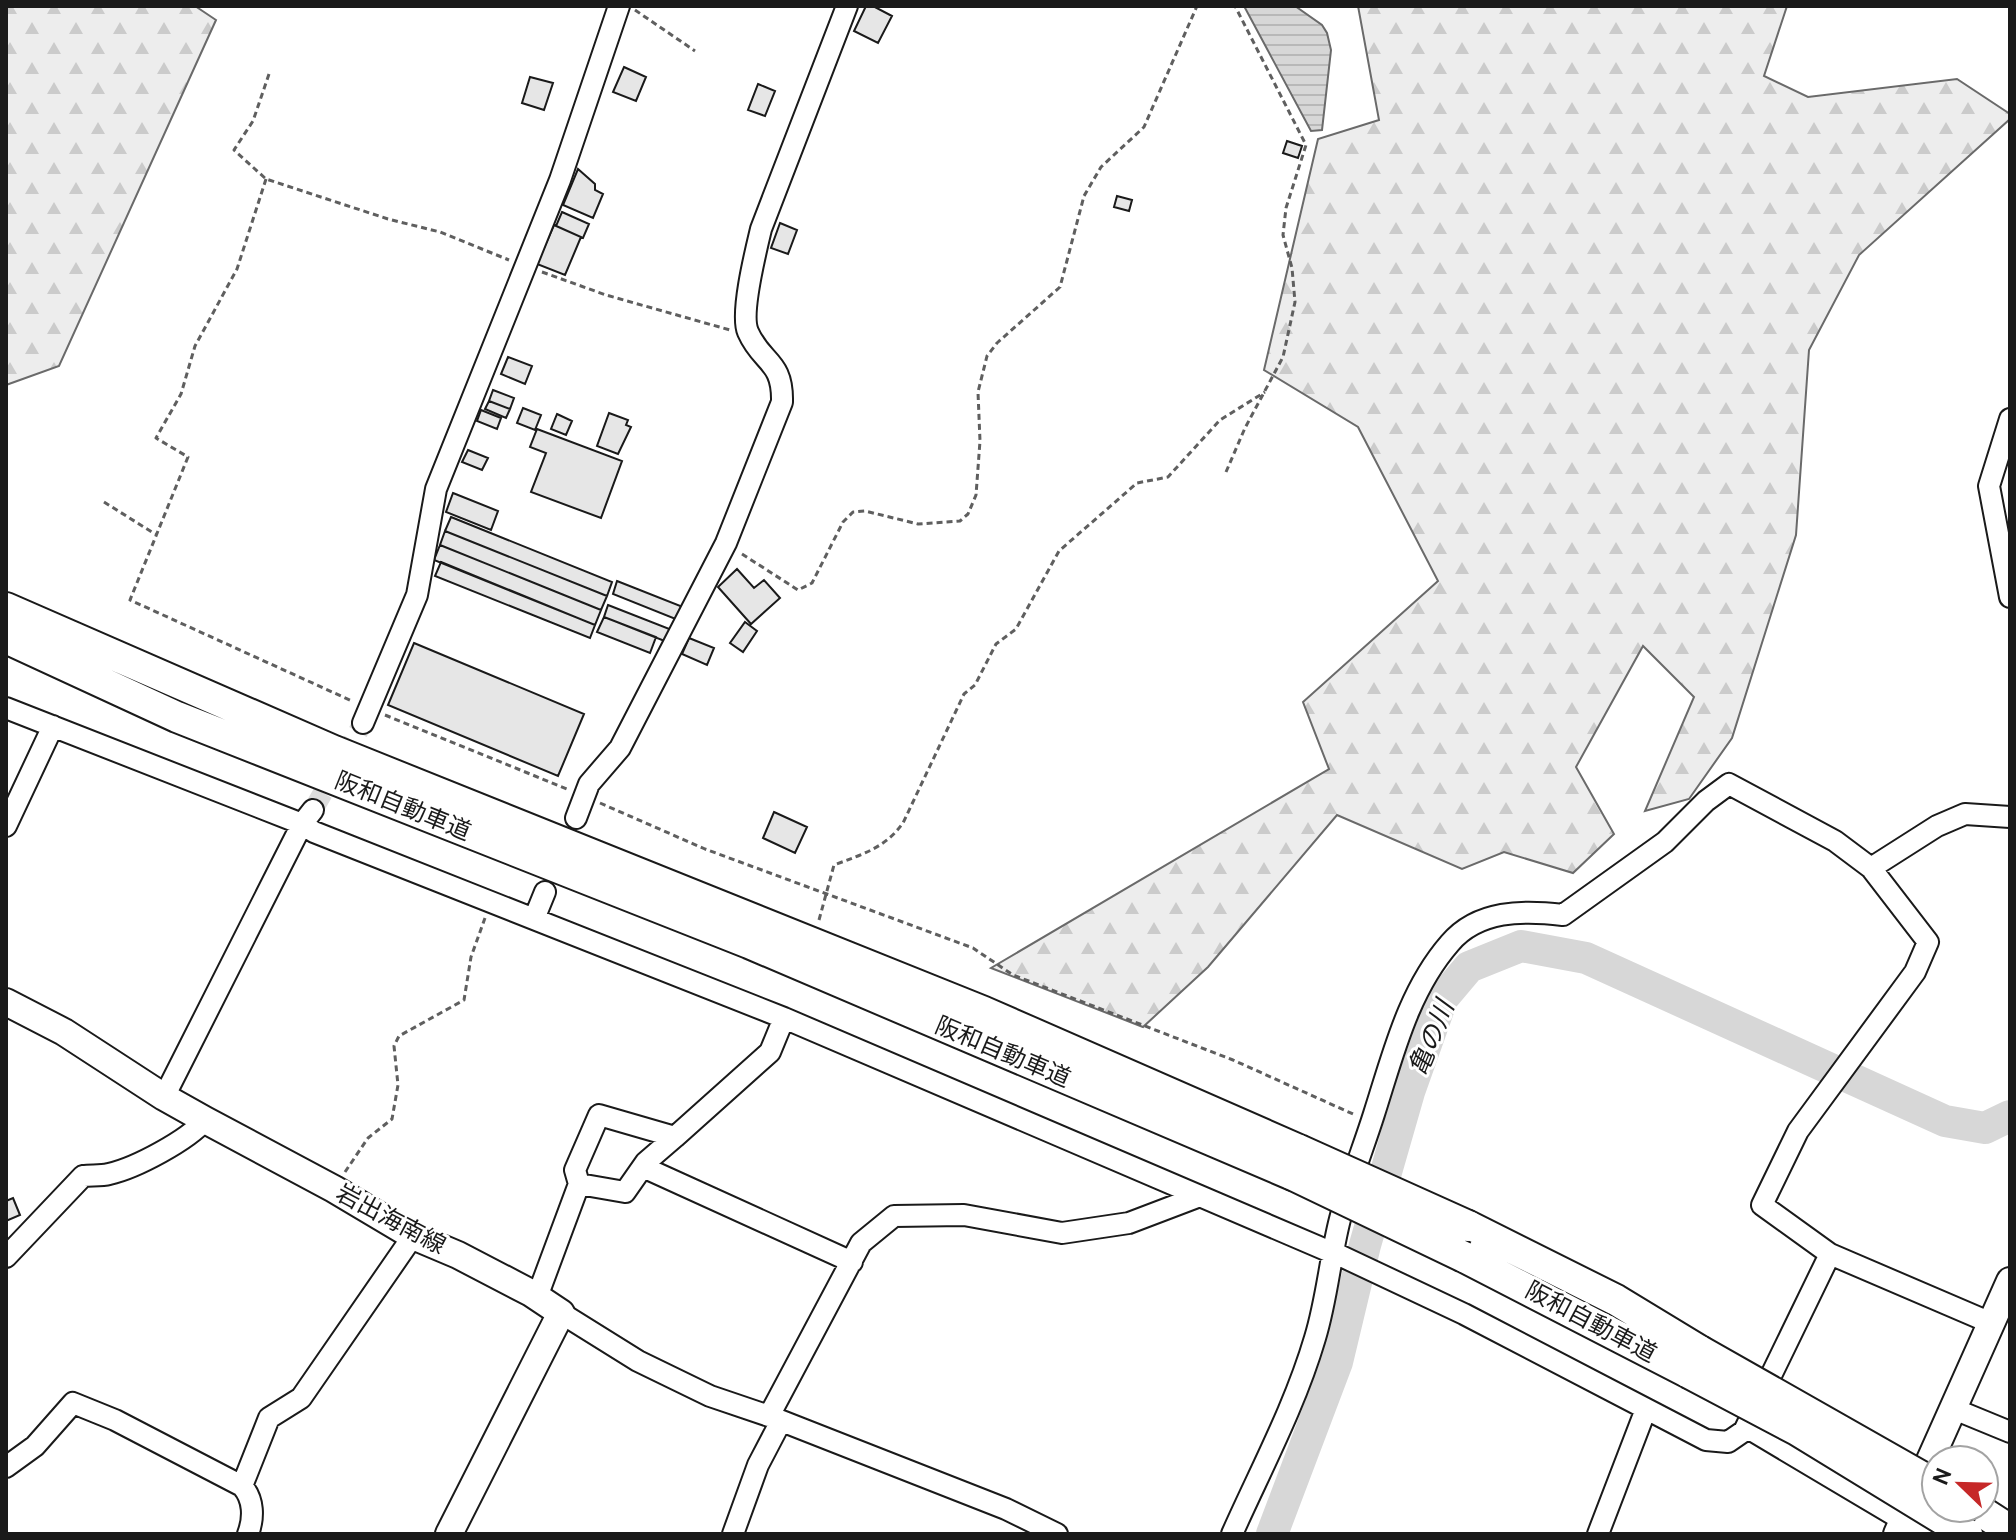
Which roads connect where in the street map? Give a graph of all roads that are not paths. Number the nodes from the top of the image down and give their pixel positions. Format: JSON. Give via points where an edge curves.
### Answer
{"nodes":[{"id":1,"x":619,"y":6,"type":"edge"},
{"id":2,"x":847,"y":6,"type":"edge"},
{"id":3,"x":2010,"y":419,"type":"edge"},
{"id":4,"x":2010,"y":597,"type":"edge"},
{"id":5,"x":6,"y":608,"type":"edge"},
{"id":6,"x":6,"y":638,"type":"edge"},
{"id":7,"x":6,"y":708,"type":"edge"},
{"id":8,"x":363,"y":723,"type":"tunnel mouth"},
{"id":9,"x":53,"y":726,"type":"junction"},
{"id":10,"x":308,"y":817,"type":"junction"},
{"id":11,"x":2010,"y":817,"type":"edge"},
{"id":12,"x":576,"y":818,"type":"dead end"},
{"id":13,"x":6,"y":826,"type":"edge"},
{"id":14,"x":1871,"y":868,"type":"junction"},
{"id":15,"x":545,"y":892,"type":"dead end"},
{"id":16,"x":534,"y":919,"type":"junction"},
{"id":17,"x":6,"y":1002,"type":"edge"},
{"id":18,"x":784,"y":1018,"type":"junction"},
{"id":19,"x":164,"y":1097,"type":"junction"},
{"id":20,"x":205,"y":1120,"type":"junction"},
{"id":21,"x":675,"y":1137,"type":"junction"},
{"id":22,"x":1296,"y":1163,"type":"junction"},
{"id":23,"x":643,"y":1167,"type":"junction"},
{"id":24,"x":579,"y":1184,"type":"junction"},
{"id":25,"x":1200,"y":1196,"type":"junction"},
{"id":26,"x":413,"y":1236,"type":"junction"},
{"id":27,"x":1336,"y":1254,"type":"junction"},
{"id":28,"x":1830,"y":1254,"type":"junction"},
{"id":29,"x":6,"y":1257,"type":"edge"},
{"id":30,"x":852,"y":1262,"type":"junction"},
{"id":31,"x":2010,"y":1281,"type":"edge"},
{"id":32,"x":537,"y":1297,"type":"junction"},
{"id":33,"x":561,"y":1313,"type":"junction"},
{"id":34,"x":1991,"y":1323,"type":"junction"},
{"id":35,"x":1694,"y":1362,"type":"junction"},
{"id":36,"x":1646,"y":1409,"type":"junction"},
{"id":37,"x":1954,"y":1409,"type":"junction"},
{"id":38,"x":775,"y":1418,"type":"junction"},
{"id":39,"x":1746,"y":1427,"type":"junction"},
{"id":40,"x":2010,"y":1432,"type":"edge"},
{"id":41,"x":6,"y":1467,"type":"edge"},
{"id":42,"x":1920,"y":1477,"type":"edge"},
{"id":43,"x":242,"y":1486,"type":"junction"},
{"id":44,"x":1909,"y":1529,"type":"edge"},
{"id":45,"x":248,"y":1534,"type":"edge"},
{"id":46,"x":449,"y":1534,"type":"edge"},
{"id":47,"x":733,"y":1534,"type":"edge"},
{"id":48,"x":1057,"y":1534,"type":"edge"},
{"id":49,"x":1232,"y":1534,"type":"edge"},
{"id":50,"x":1598,"y":1534,"type":"edge"},
{"id":51,"x":1967,"y":1534,"type":"edge"}],
"edges":[{"from":1,"to":8,"type":"street","via":[[560,180],[436,489],[417,595]]},
{"from":2,"to":12,"type":"street","via":[[755,253],[744,322],[777,369],[782,402],[726,543],[620,748],[589,784]]},
{"from":3,"to":4,"type":"street","via":[[1989,486]]},
{"from":5,"to":22,"type":"highway","name":"阪和自動車道","via":[[334,751],[984,1012]]},
{"from":6,"to":22,"type":"highway","name":"阪和自動車道","via":[[177,717]]},
{"from":7,"to":9,"type":"street"},
{"from":9,"to":10,"type":"street"},
{"from":9,"to":13,"type":"street"},
{"from":10,"to":16,"type":"street","via":[[314,832]]},
{"from":10,"to":19,"type":"street"},
{"from":11,"to":14,"type":"street","via":[[1965,814]]},
{"from":14,"to":27,"type":"street","via":[[1835,841],[1729,784],[1665,842],[1563,915],[1529,911],[1483,919],[1451,940],[1423,979],[1403,1022],[1340,1219]]},
{"from":14,"to":28,"type":"street","via":[[1928,942],[1915,972],[1798,1131],[1762,1205]]},
{"from":15,"to":16,"type":"street"},
{"from":16,"to":18,"type":"street"},
{"from":17,"to":19,"type":"main road","name":"岩出海南線","via":[[64,1032]]},
{"from":18,"to":21,"type":"street","via":[[770,1052]]},
{"from":18,"to":25,"type":"street"},
{"from":19,"to":20,"type":"main road","name":"岩出海南線"},
{"from":20,"to":26,"type":"main road","name":"岩出海南線"},
{"from":20,"to":29,"type":"street","via":[[132,1166],[83,1176]]},
{"from":21,"to":23,"type":"street"},
{"from":21,"to":24,"type":"street","via":[[599,1115],[575,1170]]},
{"from":22,"to":35,"type":"highway","name":"阪和自動車道","bridge":true,"via":[[1464,1257]]},
{"from":22,"to":35,"type":"highway","name":"阪和自動車道","bridge":true,"via":[[1468,1226],[1616,1300]]},
{"from":23,"to":24,"type":"street","via":[[625,1192]]},
{"from":23,"to":30,"type":"street"},
{"from":24,"to":32,"type":"street"},
{"from":25,"to":27,"type":"street"},
{"from":25,"to":30,"type":"street","via":[[1129,1223],[1062,1233],[964,1215],[894,1216],[861,1243]]},
{"from":26,"to":32,"type":"main road","name":"岩出海南線"},
{"from":26,"to":43,"type":"street","via":[[301,1398],[269,1418]]},
{"from":27,"to":36,"type":"street"},
{"from":27,"to":49,"type":"street","via":[[1301,1381]]},
{"from":28,"to":34,"type":"street"},
{"from":28,"to":39,"type":"street"},
{"from":30,"to":38,"type":"street"},
{"from":31,"to":34,"type":"main road"},
{"from":32,"to":33,"type":"main road","name":"岩出海南線"},
{"from":33,"to":38,"type":"street","via":[[638,1361],[710,1396]]},
{"from":33,"to":46,"type":"main road"},
{"from":34,"to":37,"type":"main road"},
{"from":35,"to":42,"type":"highway","name":"阪和自動車道","bridge":true},
{"from":35,"to":51,"type":"highway","name":"阪和自動車道","bridge":true},
{"from":36,"to":39,"type":"street","via":[[1706,1440],[1728,1442]]},
{"from":36,"to":50,"type":"street"},
{"from":37,"to":40,"type":"street"},
{"from":37,"to":44,"type":"main road"},
{"from":38,"to":47,"type":"street"},
{"from":38,"to":48,"type":"street"},
{"from":39,"to":44,"type":"street"},
{"from":41,"to":43,"type":"street","via":[[35,1446],[73,1403]]},
{"from":43,"to":45,"type":"street","via":[[249,1493],[253,1521]]}]}
